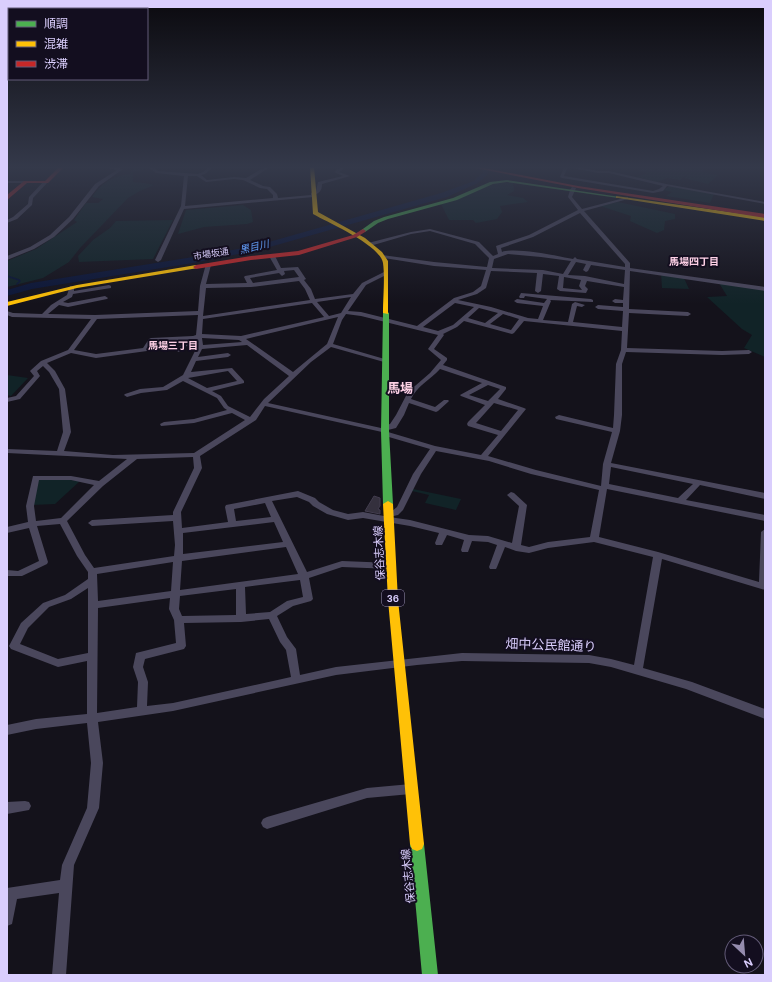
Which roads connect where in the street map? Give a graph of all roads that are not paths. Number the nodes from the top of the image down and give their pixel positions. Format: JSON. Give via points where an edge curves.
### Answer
{"nodes":[{"id":1,"x":21,"y":213,"type":"edge"},
{"id":2,"x":75,"y":213,"type":"edge"},
{"id":3,"x":179,"y":213,"type":"edge"},
{"id":4,"x":316,"y":213,"type":"edge"},
{"id":5,"x":405,"y":213,"type":"edge"},
{"id":6,"x":576,"y":213,"type":"edge"},
{"id":7,"x":582,"y":213,"type":"edge"},
{"id":8,"x":724,"y":213,"type":"edge"},
{"id":9,"x":744,"y":213,"type":"edge"},
{"id":10,"x":765,"y":216,"type":"edge"},
{"id":11,"x":765,"y":219,"type":"edge"},
{"id":12,"x":7,"y":222,"type":"edge"},
{"id":13,"x":355,"y":236,"type":"junction"},
{"id":14,"x":370,"y":244,"type":"junction"},
{"id":15,"x":500,"y":254,"type":"junction"},
{"id":16,"x":272,"y":256,"type":"junction"},
{"id":17,"x":384,"y":256,"type":"junction"},
{"id":18,"x":7,"y":258,"type":"edge"},
{"id":19,"x":492,"y":258,"type":"junction"},
{"id":20,"x":575,"y":259,"type":"junction"},
{"id":21,"x":158,"y":260,"type":"dead end"},
{"id":22,"x":590,"y":262,"type":"junction"},
{"id":23,"x":208,"y":265,"type":"junction"},
{"id":24,"x":488,"y":269,"type":"junction"},
{"id":25,"x":628,"y":269,"type":"junction"},
{"id":26,"x":586,"y":270,"type":"dead end"},
{"id":27,"x":280,"y":271,"type":"junction"},
{"id":28,"x":540,"y":272,"type":"junction"},
{"id":29,"x":386,"y":273,"type":"junction"},
{"id":30,"x":564,"y":275,"type":"junction"},
{"id":31,"x":585,"y":278,"type":"junction"},
{"id":32,"x":300,"y":279,"type":"junction"},
{"id":33,"x":287,"y":281,"type":"junction"},
{"id":34,"x":251,"y":285,"type":"junction"},
{"id":35,"x":203,"y":286,"type":"junction"},
{"id":36,"x":626,"y":286,"type":"junction"},
{"id":37,"x":109,"y":287,"type":"dead end"},
{"id":38,"x":765,"y":288,"type":"edge"},
{"id":39,"x":72,"y":290,"type":"junction"},
{"id":40,"x":538,"y":291,"type":"dead end"},
{"id":41,"x":354,"y":295,"type":"junction"},
{"id":42,"x":522,"y":296,"type":"dead end"},
{"id":43,"x":105,"y":298,"type":"dead end"},
{"id":44,"x":549,"y":298,"type":"junction"},
{"id":45,"x":454,"y":301,"type":"junction"},
{"id":46,"x":517,"y":301,"type":"dead end"},
{"id":47,"x":591,"y":301,"type":"dead end"},
{"id":48,"x":615,"y":301,"type":"dead end"},
{"id":49,"x":314,"y":302,"type":"junction"},
{"id":50,"x":626,"y":302,"type":"junction"},
{"id":51,"x":7,"y":304,"type":"edge"},
{"id":52,"x":58,"y":304,"type":"junction"},
{"id":53,"x":546,"y":305,"type":"junction"},
{"id":54,"x":582,"y":305,"type":"dead end"},
{"id":55,"x":478,"y":306,"type":"junction"},
{"id":56,"x":598,"y":307,"type":"dead end"},
{"id":57,"x":626,"y":310,"type":"junction"},
{"id":58,"x":502,"y":312,"type":"junction"},
{"id":59,"x":343,"y":313,"type":"junction"},
{"id":60,"x":8,"y":314,"type":"edge"},
{"id":61,"x":688,"y":314,"type":"dead end"},
{"id":62,"x":200,"y":315,"type":"junction"},
{"id":63,"x":43,"y":316,"type":"junction"},
{"id":64,"x":95,"y":317,"type":"junction"},
{"id":65,"x":328,"y":317,"type":"junction"},
{"id":66,"x":523,"y":318,"type":"junction"},
{"id":67,"x":464,"y":319,"type":"junction"},
{"id":68,"x":386,"y":321,"type":"junction"},
{"id":69,"x":540,"y":321,"type":"junction"},
{"id":70,"x":570,"y":324,"type":"junction"},
{"id":71,"x":486,"y":325,"type":"junction"},
{"id":72,"x":418,"y":328,"type":"junction"},
{"id":73,"x":625,"y":329,"type":"junction"},
{"id":74,"x":439,"y":333,"type":"junction"},
{"id":75,"x":197,"y":337,"type":"junction"},
{"id":76,"x":241,"y":338,"type":"junction"},
{"id":77,"x":248,"y":343,"type":"junction"},
{"id":78,"x":330,"y":345,"type":"junction"},
{"id":79,"x":200,"y":347,"type":"junction"},
{"id":80,"x":179,"y":350,"type":"dead end"},
{"id":81,"x":624,"y":350,"type":"junction"},
{"id":82,"x":70,"y":352,"type":"junction"},
{"id":83,"x":750,"y":352,"type":"dead end"},
{"id":84,"x":228,"y":355,"type":"dead end"},
{"id":85,"x":193,"y":360,"type":"junction"},
{"id":86,"x":386,"y":361,"type":"junction"},
{"id":87,"x":43,"y":362,"type":"junction"},
{"id":88,"x":439,"y":366,"type":"junction"},
{"id":89,"x":294,"y":376,"type":"junction"},
{"id":90,"x":185,"y":377,"type":"junction"},
{"id":91,"x":488,"y":382,"type":"junction"},
{"id":92,"x":206,"y":390,"type":"junction"},
{"id":93,"x":127,"y":395,"type":"dead end"},
{"id":94,"x":7,"y":400,"type":"edge"},
{"id":95,"x":407,"y":400,"type":"junction"},
{"id":96,"x":446,"y":401,"type":"dead end"},
{"id":97,"x":492,"y":402,"type":"junction"},
{"id":98,"x":264,"y":404,"type":"junction"},
{"id":99,"x":233,"y":411,"type":"junction"},
{"id":100,"x":559,"y":417,"type":"dead end"},
{"id":101,"x":250,"y":420,"type":"junction"},
{"id":102,"x":164,"y":424,"type":"dead end"},
{"id":103,"x":385,"y":431,"type":"junction"},
{"id":104,"x":616,"y":431,"type":"junction"},
{"id":105,"x":502,"y":434,"type":"junction"},
{"id":106,"x":434,"y":448,"type":"junction"},
{"id":107,"x":7,"y":451,"type":"edge"},
{"id":108,"x":60,"y":453,"type":"junction"},
{"id":109,"x":196,"y":455,"type":"junction"},
{"id":110,"x":134,"y":457,"type":"junction"},
{"id":111,"x":483,"y":458,"type":"junction"},
{"id":112,"x":607,"y":464,"type":"junction"},
{"id":113,"x":698,"y":483,"type":"junction"},
{"id":114,"x":100,"y":484,"type":"junction"},
{"id":115,"x":604,"y":488,"type":"junction"},
{"id":116,"x":511,"y":495,"type":"dead end"},
{"id":117,"x":765,"y":496,"type":"edge"},
{"id":118,"x":268,"y":501,"type":"junction"},
{"id":119,"x":680,"y":501,"type":"junction"},
{"id":120,"x":389,"y":517,"type":"junction"},
{"id":121,"x":176,"y":518,"type":"junction"},
{"id":122,"x":765,"y":518,"type":"edge"},
{"id":123,"x":276,"y":519,"type":"junction"},
{"id":124,"x":63,"y":521,"type":"junction"},
{"id":125,"x":32,"y":524,"type":"junction"},
{"id":126,"x":92,"y":524,"type":"dead end"},
{"id":127,"x":233,"y":525,"type":"junction"},
{"id":128,"x":7,"y":530,"type":"edge"},
{"id":129,"x":178,"y":531,"type":"junction"},
{"id":130,"x":444,"y":532,"type":"junction"},
{"id":131,"x":765,"y":532,"type":"edge"},
{"id":132,"x":469,"y":538,"type":"junction"},
{"id":133,"x":594,"y":539,"type":"junction"},
{"id":134,"x":439,"y":543,"type":"dead end"},
{"id":135,"x":502,"y":543,"type":"junction"},
{"id":136,"x":289,"y":544,"type":"junction"},
{"id":137,"x":516,"y":548,"type":"junction"},
{"id":138,"x":465,"y":550,"type":"dead end"},
{"id":139,"x":658,"y":555,"type":"junction"},
{"id":140,"x":179,"y":558,"type":"junction"},
{"id":141,"x":392,"y":566,"type":"junction"},
{"id":142,"x":493,"y":567,"type":"dead end"},
{"id":143,"x":7,"y":573,"type":"edge"},
{"id":144,"x":304,"y":576,"type":"junction"},
{"id":145,"x":92,"y":577,"type":"junction"},
{"id":146,"x":240,"y":585,"type":"junction"},
{"id":147,"x":764,"y":587,"type":"edge"},
{"id":148,"x":175,"y":593,"type":"junction"},
{"id":149,"x":93,"y":605,"type":"junction"},
{"id":150,"x":272,"y":615,"type":"junction"},
{"id":151,"x":241,"y":618,"type":"junction"},
{"id":152,"x":179,"y":620,"type":"junction"},
{"id":153,"x":93,"y":656,"type":"junction"},
{"id":154,"x":399,"y":663,"type":"junction"},
{"id":155,"x":638,"y":669,"type":"junction"},
{"id":156,"x":296,"y":679,"type":"junction"},
{"id":157,"x":142,"y":711,"type":"junction"},
{"id":158,"x":765,"y":714,"type":"edge"},
{"id":159,"x":92,"y":718,"type":"junction"},
{"id":160,"x":7,"y":730,"type":"edge"},
{"id":161,"x":411,"y":789,"type":"junction"},
{"id":162,"x":25,"y":806,"type":"dead end"},
{"id":163,"x":7,"y":808,"type":"edge"},
{"id":164,"x":267,"y":823,"type":"dead end"},
{"id":165,"x":66,"y":886,"type":"junction"},
{"id":166,"x":9,"y":894,"type":"edge"},
{"id":167,"x":7,"y":919,"type":"edge"},
{"id":168,"x":59,"y":975,"type":"edge"},
{"id":169,"x":430,"y":975,"type":"edge"}],
"edges":[{"from":1,"to":12,"type":"street"},
{"from":2,"to":18,"type":"street","via":[[52,236]]},
{"from":3,"to":21,"type":"street"},
{"from":4,"to":13,"type":"main road"},
{"from":5,"to":13,"type":"main road","name":"市場坂通","via":[[376,222]]},
{"from":6,"to":15,"type":"street","via":[[531,236],[498,247]]},
{"from":7,"to":25,"type":"street","via":[[607,243],[625,259]]},
{"from":8,"to":11,"type":"main road","name":"市場坂通"},
{"from":9,"to":10,"type":"main road"},
{"from":13,"to":14,"type":"main road"},
{"from":13,"to":16,"type":"main road","name":"市場坂通","via":[[299,253]]},
{"from":14,"to":17,"type":"main road"},
{"from":14,"to":19,"type":"street","via":[[430,230],[477,243]]},
{"from":15,"to":19,"type":"street"},
{"from":15,"to":20,"type":"street","via":[[513,252]]},
{"from":16,"to":23,"type":"main road","name":"市場坂通"},
{"from":16,"to":27,"type":"street"},
{"from":17,"to":24,"type":"street"},
{"from":17,"to":29,"type":"main road","name":"保谷志木線","number":"36"},
{"from":19,"to":24,"type":"street"},
{"from":20,"to":22,"type":"street"},
{"from":20,"to":30,"type":"street"},
{"from":22,"to":25,"type":"street"},
{"from":22,"to":26,"type":"street"},
{"from":23,"to":35,"type":"street"},
{"from":23,"to":39,"type":"main road","name":"市場坂通"},
{"from":24,"to":28,"type":"street"},
{"from":24,"to":45,"type":"street","via":[[484,287]]},
{"from":25,"to":36,"type":"street"},
{"from":25,"to":38,"type":"street"},
{"from":27,"to":32,"type":"street","via":[[296,268],[303,279]]},
{"from":27,"to":33,"type":"street"},
{"from":27,"to":34,"type":"street","via":[[247,277]]},
{"from":28,"to":30,"type":"street"},
{"from":28,"to":40,"type":"street"},
{"from":29,"to":41,"type":"street","via":[[364,284]]},
{"from":29,"to":68,"type":"main road","name":"保谷志木線","number":"36"},
{"from":30,"to":31,"type":"street"},
{"from":30,"to":31,"type":"street","via":[[560,289],[584,292],[582,286]]},
{"from":31,"to":36,"type":"street"},
{"from":32,"to":33,"type":"street"},
{"from":32,"to":49,"type":"street","via":[[308,288]]},
{"from":33,"to":34,"type":"street"},
{"from":34,"to":35,"type":"street"},
{"from":35,"to":62,"type":"street"},
{"from":36,"to":50,"type":"street"},
{"from":37,"to":39,"type":"street"},
{"from":39,"to":51,"type":"main road","name":"市場坂通","via":[[35,295]]},
{"from":39,"to":52,"type":"street","via":[[70,296]]},
{"from":41,"to":49,"type":"street"},
{"from":41,"to":59,"type":"street"},
{"from":42,"to":44,"type":"street","via":[[524,294]]},
{"from":43,"to":52,"type":"street","via":[[68,305]]},
{"from":44,"to":47,"type":"street"},
{"from":44,"to":53,"type":"street"},
{"from":45,"to":55,"type":"street"},
{"from":45,"to":72,"type":"street"},
{"from":46,"to":53,"type":"street"},
{"from":48,"to":50,"type":"street"},
{"from":49,"to":62,"type":"street"},
{"from":49,"to":65,"type":"street"},
{"from":50,"to":57,"type":"street"},
{"from":52,"to":63,"type":"street","via":[[46,311]]},
{"from":53,"to":69,"type":"street"},
{"from":54,"to":70,"type":"street","via":[[575,304]]},
{"from":55,"to":58,"type":"street"},
{"from":55,"to":67,"type":"street"},
{"from":56,"to":57,"type":"street"},
{"from":57,"to":61,"type":"street"},
{"from":57,"to":73,"type":"street"},
{"from":58,"to":66,"type":"street"},
{"from":58,"to":71,"type":"street"},
{"from":59,"to":65,"type":"street"},
{"from":59,"to":68,"type":"street","via":[[362,314]]},
{"from":59,"to":78,"type":"street"},
{"from":60,"to":63,"type":"street"},
{"from":62,"to":64,"type":"street"},
{"from":62,"to":75,"type":"street"},
{"from":63,"to":64,"type":"street"},
{"from":64,"to":82,"type":"street"},
{"from":65,"to":76,"type":"street"},
{"from":66,"to":69,"type":"street"},
{"from":66,"to":71,"type":"street","via":[[512,332]]},
{"from":67,"to":71,"type":"street"},
{"from":67,"to":74,"type":"street"},
{"from":68,"to":72,"type":"street"},
{"from":68,"to":86,"type":"main road","name":"保谷志木線","number":"36"},
{"from":69,"to":70,"type":"street"},
{"from":70,"to":73,"type":"street"},
{"from":72,"to":74,"type":"street"},
{"from":73,"to":81,"type":"street"},
{"from":74,"to":88,"type":"street","via":[[442,335],[431,349],[444,358]]},
{"from":75,"to":76,"type":"street"},
{"from":75,"to":79,"type":"street"},
{"from":75,"to":80,"type":"street"},
{"from":75,"to":82,"type":"street","via":[[151,340],[144,350],[96,356]]},
{"from":76,"to":77,"type":"street"},
{"from":77,"to":79,"type":"street"},
{"from":77,"to":89,"type":"street"},
{"from":78,"to":86,"type":"street"},
{"from":78,"to":89,"type":"street","via":[[308,361]]},
{"from":79,"to":85,"type":"street"},
{"from":81,"to":83,"type":"street"},
{"from":81,"to":104,"type":"street","via":[[619,364]]},
{"from":82,"to":87,"type":"street"},
{"from":84,"to":85,"type":"street"},
{"from":85,"to":90,"type":"street"},
{"from":86,"to":103,"type":"main road","name":"保谷志木線","number":"36"},
{"from":87,"to":94,"type":"street","via":[[33,371],[36,376],[18,398]]},
{"from":87,"to":108,"type":"street","via":[[52,371],[62,389],[67,432]]},
{"from":88,"to":91,"type":"street"},
{"from":88,"to":95,"type":"street","via":[[410,393]]},
{"from":89,"to":98,"type":"street"},
{"from":90,"to":92,"type":"street"},
{"from":90,"to":92,"type":"street","via":[[230,369],[242,382]]},
{"from":90,"to":93,"type":"street","via":[[165,389]]},
{"from":91,"to":97,"type":"street","via":[[504,388]]},
{"from":91,"to":97,"type":"street","via":[[463,395]]},
{"from":92,"to":99,"type":"street","via":[[220,397],[226,407]]},
{"from":95,"to":96,"type":"street","via":[[436,410]]},
{"from":95,"to":103,"type":"street","via":[[393,426]]},
{"from":97,"to":105,"type":"street","via":[[522,409]]},
{"from":97,"to":105,"type":"street","via":[[471,424]]},
{"from":98,"to":101,"type":"street"},
{"from":98,"to":103,"type":"street"},
{"from":99,"to":101,"type":"street"},
{"from":99,"to":102,"type":"street","via":[[175,425]]},
{"from":100,"to":104,"type":"street"},
{"from":101,"to":109,"type":"street"},
{"from":103,"to":106,"type":"street"},
{"from":103,"to":120,"type":"main road","name":"保谷志木線","number":"36"},
{"from":104,"to":112,"type":"street"},
{"from":105,"to":111,"type":"street"},
{"from":106,"to":111,"type":"street"},
{"from":106,"to":120,"type":"street","via":[[400,508]]},
{"from":107,"to":108,"type":"street"},
{"from":108,"to":110,"type":"street"},
{"from":109,"to":110,"type":"street"},
{"from":109,"to":121,"type":"street","via":[[198,468]]},
{"from":110,"to":114,"type":"street"},
{"from":111,"to":115,"type":"street"},
{"from":112,"to":113,"type":"street"},
{"from":112,"to":115,"type":"street"},
{"from":113,"to":117,"type":"street"},
{"from":113,"to":119,"type":"street"},
{"from":114,"to":124,"type":"street"},
{"from":114,"to":125,"type":"street","via":[[71,478],[36,478],[30,506]]},
{"from":115,"to":119,"type":"street"},
{"from":115,"to":133,"type":"street"},
{"from":116,"to":137,"type":"street","via":[[523,505]]},
{"from":118,"to":120,"type":"street","via":[[298,494],[330,512],[348,518],[362,515]]},
{"from":118,"to":123,"type":"street"},
{"from":118,"to":127,"type":"street","via":[[229,507]]},
{"from":119,"to":122,"type":"street"},
{"from":120,"to":130,"type":"street"},
{"from":120,"to":141,"type":"main road","name":"保谷志木線","number":"36"},
{"from":121,"to":126,"type":"street"},
{"from":121,"to":129,"type":"street"},
{"from":123,"to":127,"type":"street"},
{"from":123,"to":136,"type":"street"},
{"from":124,"to":125,"type":"street"},
{"from":124,"to":145,"type":"street"},
{"from":125,"to":128,"type":"street"},
{"from":125,"to":143,"type":"street","via":[[44,562],[19,574]]},
{"from":127,"to":129,"type":"street"},
{"from":129,"to":140,"type":"street"},
{"from":130,"to":132,"type":"street"},
{"from":130,"to":134,"type":"street"},
{"from":131,"to":147,"type":"street"},
{"from":132,"to":135,"type":"street"},
{"from":132,"to":138,"type":"street"},
{"from":133,"to":137,"type":"street","via":[[529,550]]},
{"from":133,"to":139,"type":"street"},
{"from":135,"to":137,"type":"street"},
{"from":135,"to":142,"type":"street"},
{"from":136,"to":140,"type":"street"},
{"from":136,"to":144,"type":"street"},
{"from":139,"to":147,"type":"street"},
{"from":139,"to":155,"type":"street"},
{"from":140,"to":145,"type":"street"},
{"from":140,"to":148,"type":"street"},
{"from":141,"to":144,"type":"street","via":[[342,564]]},
{"from":141,"to":154,"type":"main road","name":"保谷志木線","number":"36"},
{"from":144,"to":146,"type":"street"},
{"from":144,"to":150,"type":"street","via":[[308,599],[290,603]]},
{"from":145,"to":149,"type":"street"},
{"from":145,"to":153,"type":"street","via":[[68,597],[46,605],[24,626],[14,646],[58,664]]},
{"from":146,"to":148,"type":"street"},
{"from":146,"to":151,"type":"street"},
{"from":148,"to":149,"type":"street"},
{"from":148,"to":152,"type":"street","via":[[174,609]]},
{"from":149,"to":153,"type":"street"},
{"from":150,"to":151,"type":"street"},
{"from":150,"to":156,"type":"street","via":[[283,639],[291,649]]},
{"from":151,"to":152,"type":"street"},
{"from":152,"to":157,"type":"street","via":[[181,646],[140,656],[138,667],[143,682]]},
{"from":153,"to":159,"type":"street"},
{"from":154,"to":155,"type":"street","name":"畑中公民館通り","via":[[462,658],[557,657],[589,659]]},
{"from":154,"to":156,"type":"street","name":"畑中公民館通り"},
{"from":154,"to":161,"type":"main road","name":"保谷志木線","number":"36"},
{"from":155,"to":158,"type":"street","name":"畑中公民館通り"},
{"from":156,"to":157,"type":"street","name":"畑中公民館通り","via":[[174,707]]},
{"from":157,"to":159,"type":"street","name":"畑中公民館通り"},
{"from":159,"to":160,"type":"street","name":"畑中公民館通り"},
{"from":159,"to":165,"type":"street","via":[[97,763],[93,808],[68,866]]},
{"from":161,"to":164,"type":"street","via":[[367,793]]},
{"from":161,"to":169,"type":"main road","name":"保谷志木線","number":"36"},
{"from":162,"to":163,"type":"street"},
{"from":165,"to":166,"type":"street"},
{"from":165,"to":168,"type":"street"},
{"from":166,"to":167,"type":"street"}]}
